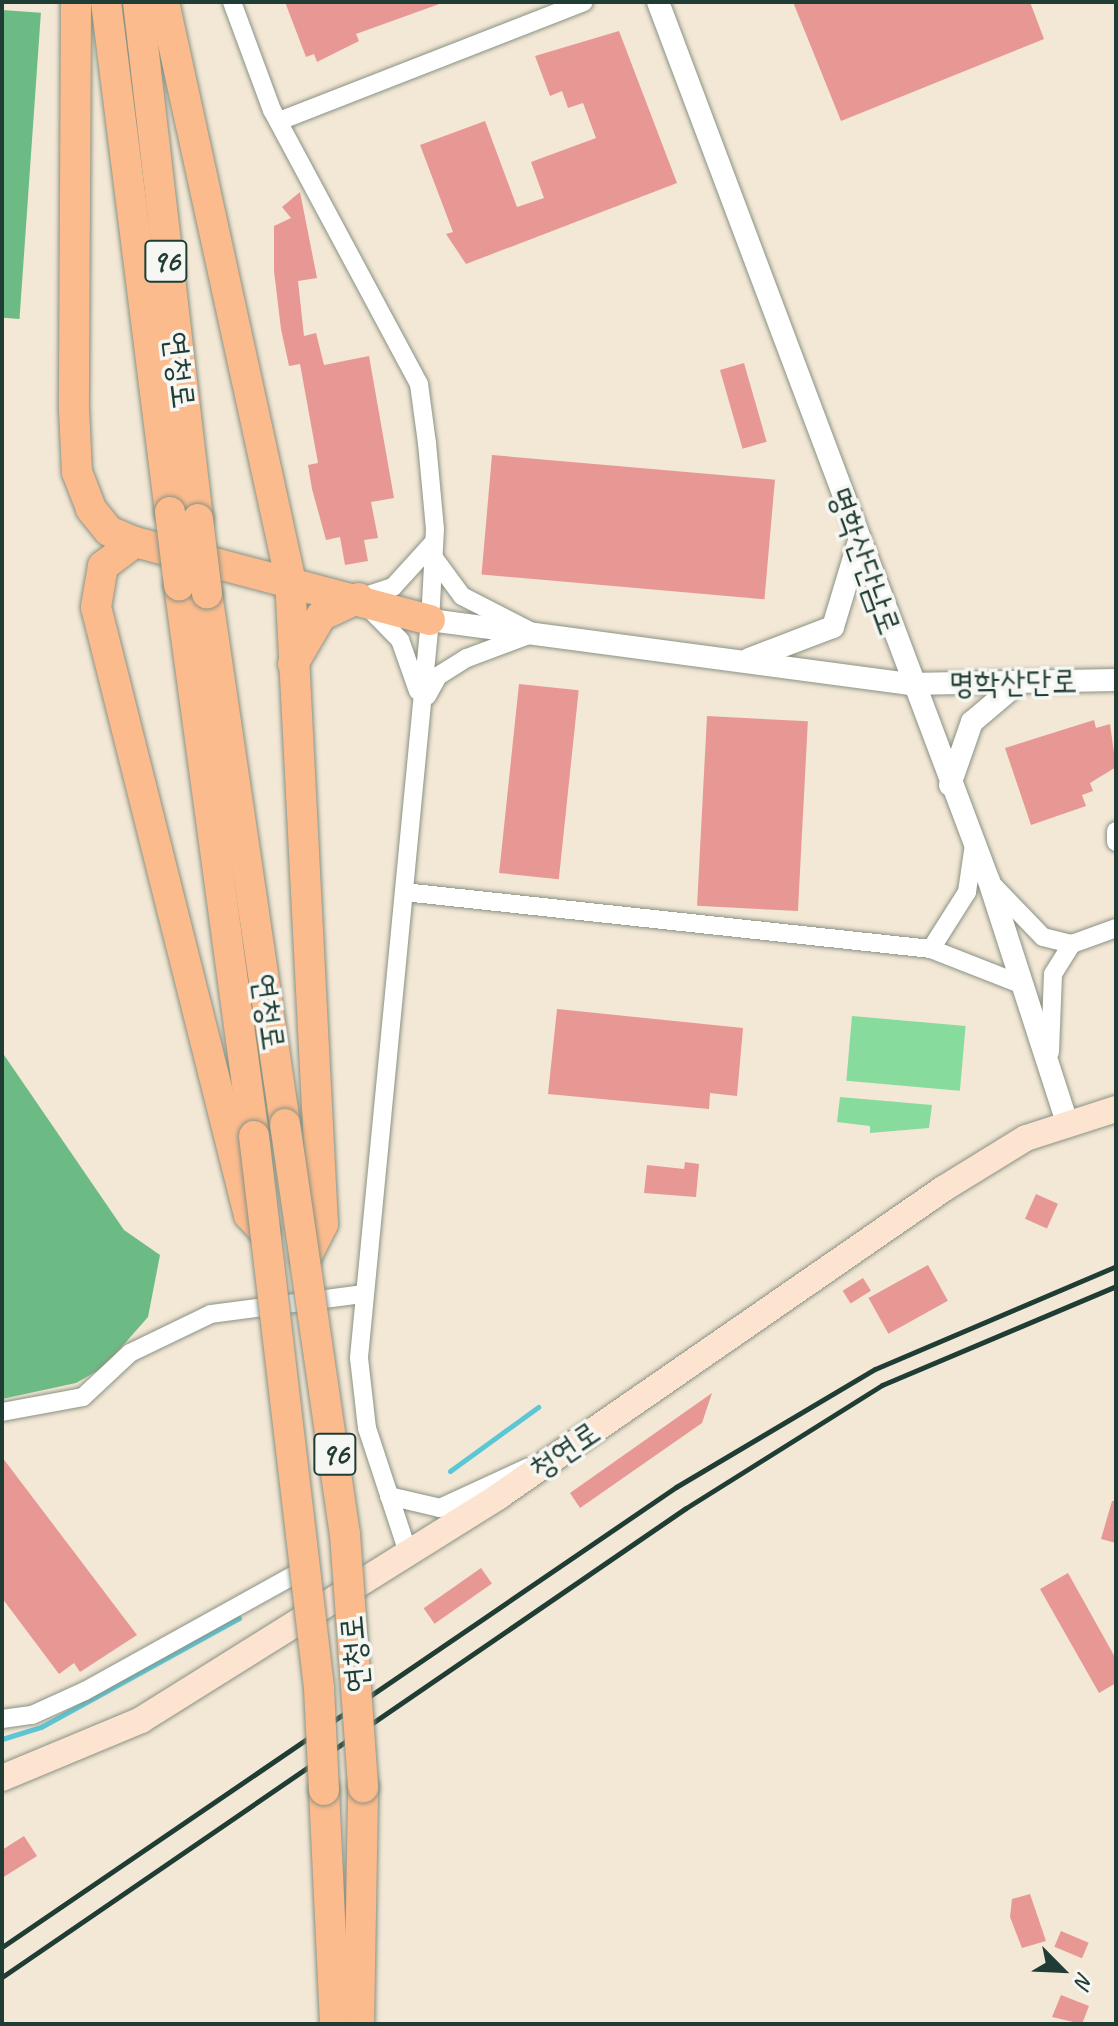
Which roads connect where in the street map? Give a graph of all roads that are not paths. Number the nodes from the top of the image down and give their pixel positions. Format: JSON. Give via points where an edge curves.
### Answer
{"nodes":[{"id":1,"x":76,"y":2,"type":"edge"},
{"id":2,"x":106,"y":2,"type":"edge"},
{"id":3,"x":138,"y":2,"type":"edge"},
{"id":4,"x":164,"y":2,"type":"edge"},
{"id":5,"x":232,"y":2,"type":"edge"},
{"id":6,"x":584,"y":2,"type":"edge"},
{"id":7,"x":658,"y":2,"type":"edge"},
{"id":8,"x":279,"y":121,"type":"junction"},
{"id":9,"x":184,"y":515,"type":"junction"},
{"id":10,"x":283,"y":527,"type":"junction"},
{"id":11,"x":135,"y":542,"type":"junction"},
{"id":12,"x":858,"y":542,"type":"junction"},
{"id":13,"x":434,"y":550,"type":"junction"},
{"id":14,"x":290,"y":578,"type":"junction"},
{"id":15,"x":193,"y":589,"type":"junction"},
{"id":16,"x":359,"y":598,"type":"junction"},
{"id":17,"x":430,"y":620,"type":"junction"},
{"id":18,"x":534,"y":633,"type":"junction"},
{"id":19,"x":745,"y":661,"type":"junction"},
{"id":20,"x":293,"y":667,"type":"junction"},
{"id":21,"x":1116,"y":680,"type":"edge"},
{"id":22,"x":909,"y":684,"type":"junction"},
{"id":23,"x":1017,"y":684,"type":"junction"},
{"id":24,"x":422,"y":705,"type":"junction"},
{"id":25,"x":950,"y":785,"type":"junction"},
{"id":26,"x":1116,"y":831,"type":"edge"},
{"id":27,"x":1116,"y":842,"type":"edge"},
{"id":28,"x":974,"y":844,"type":"junction"},
{"id":29,"x":989,"y":881,"type":"junction"},
{"id":30,"x":404,"y":892,"type":"junction"},
{"id":31,"x":1116,"y":928,"type":"edge"},
{"id":32,"x":1072,"y":944,"type":"junction"},
{"id":33,"x":931,"y":949,"type":"junction"},
{"id":34,"x":1023,"y":985,"type":"junction"},
{"id":35,"x":1050,"y":1052,"type":"junction"},
{"id":36,"x":1116,"y":1109,"type":"edge"},
{"id":37,"x":1066,"y":1120,"type":"junction"},
{"id":38,"x":243,"y":1139,"type":"junction"},
{"id":39,"x":306,"y":1258,"type":"junction"},
{"id":40,"x":363,"y":1294,"type":"junction"},
{"id":41,"x":2,"y":1412,"type":"edge"},
{"id":42,"x":555,"y":1458,"type":"junction"},
{"id":43,"x":389,"y":1496,"type":"junction"},
{"id":44,"x":408,"y":1553,"type":"junction"},
{"id":45,"x":305,"y":1569,"type":"junction"},
{"id":46,"x":2,"y":1719,"type":"edge"},
{"id":47,"x":2,"y":1778,"type":"edge"},
{"id":48,"x":354,"y":2022,"type":"edge"}],
"edges":[{"from":1,"to":11,"type":"highway","via":[[77,472],[109,531]]},
{"from":2,"to":9,"type":"highway","name":"연청로","number":"96"},
{"from":3,"to":9,"type":"highway","name":"연청로","number":"96"},
{"from":4,"to":10,"type":"highway"},
{"from":5,"to":8,"type":"street","via":[[252,68]]},
{"from":6,"to":8,"type":"street"},
{"from":7,"to":12,"type":"street","name":"명학산단남로"},
{"from":8,"to":13,"type":"street","via":[[419,384]]},
{"from":9,"to":15,"type":"highway","name":"연청로","number":"96","bridge":true},
{"from":10,"to":14,"type":"highway"},
{"from":10,"to":16,"type":"highway","via":[[318,576]]},
{"from":11,"to":14,"type":"highway"},
{"from":11,"to":38,"type":"highway","via":[[103,566],[96,607]]},
{"from":12,"to":19,"type":"street","via":[[833,627]]},
{"from":12,"to":22,"type":"street","name":"명학산단남로"},
{"from":13,"to":16,"type":"street","via":[[393,587]]},
{"from":13,"to":17,"type":"street"},
{"from":13,"to":18,"type":"street","via":[[462,596]]},
{"from":14,"to":16,"type":"highway"},
{"from":14,"to":20,"type":"highway"},
{"from":15,"to":38,"type":"highway","name":"연청로","number":"96"},
{"from":15,"to":39,"type":"highway","name":"연청로","number":"96","bridge":true},
{"from":16,"to":17,"type":"highway"},
{"from":16,"to":20,"type":"highway","via":[[321,616],[303,636]]},
{"from":16,"to":24,"type":"street","via":[[400,640]]},
{"from":17,"to":18,"type":"street","name":"명학산단로"},
{"from":17,"to":24,"type":"street"},
{"from":18,"to":19,"type":"street","name":"명학산단로"},
{"from":18,"to":24,"type":"street","via":[[438,676]]},
{"from":19,"to":22,"type":"street","name":"명학산단로"},
{"from":20,"to":39,"type":"highway","via":[[323,1224]]},
{"from":21,"to":23,"type":"street","name":"명학산단로"},
{"from":22,"to":23,"type":"street","name":"명학산단로"},
{"from":22,"to":25,"type":"street","name":"명학산단남로"},
{"from":23,"to":25,"type":"street","via":[[972,722]]},
{"from":24,"to":30,"type":"street"},
{"from":25,"to":28,"type":"street","name":"명학산단남로"},
{"from":26,"to":27,"type":"street"},
{"from":28,"to":29,"type":"street","name":"명학산단남로"},
{"from":28,"to":33,"type":"street","via":[[967,892]]},
{"from":29,"to":32,"type":"street","via":[[1043,937]]},
{"from":29,"to":34,"type":"street","name":"명학산단남로"},
{"from":30,"to":33,"type":"street"},
{"from":30,"to":40,"type":"street"},
{"from":31,"to":32,"type":"street"},
{"from":32,"to":35,"type":"street","via":[[1053,974]]},
{"from":33,"to":34,"type":"street"},
{"from":34,"to":35,"type":"street","name":"명학산단남로"},
{"from":35,"to":37,"type":"street","name":"명학산단남로"},
{"from":36,"to":37,"type":"main road","name":"청연로"},
{"from":37,"to":42,"type":"main road","name":"청연로","via":[[943,1189]]},
{"from":38,"to":45,"type":"highway","name":"연청로","number":"96","bridge":true,"via":[[265,1232]]},
{"from":39,"to":48,"type":"highway","name":"연청로","number":"96","bridge":true,"via":[[345,1534],[363,1787]]},
{"from":40,"to":41,"type":"street","via":[[211,1314],[130,1353],[83,1397]]},
{"from":40,"to":43,"type":"street","via":[[359,1358],[367,1428]]},
{"from":42,"to":43,"type":"street","via":[[440,1508]]},
{"from":42,"to":44,"type":"main road","name":"청연로"},
{"from":43,"to":44,"type":"street"},
{"from":44,"to":47,"type":"main road","name":"청연로","via":[[141,1720]]},
{"from":45,"to":46,"type":"street","via":[[85,1691],[32,1715]]},
{"from":45,"to":48,"type":"highway","name":"연청로","number":"96","bridge":true,"via":[[324,1790]]}]}
